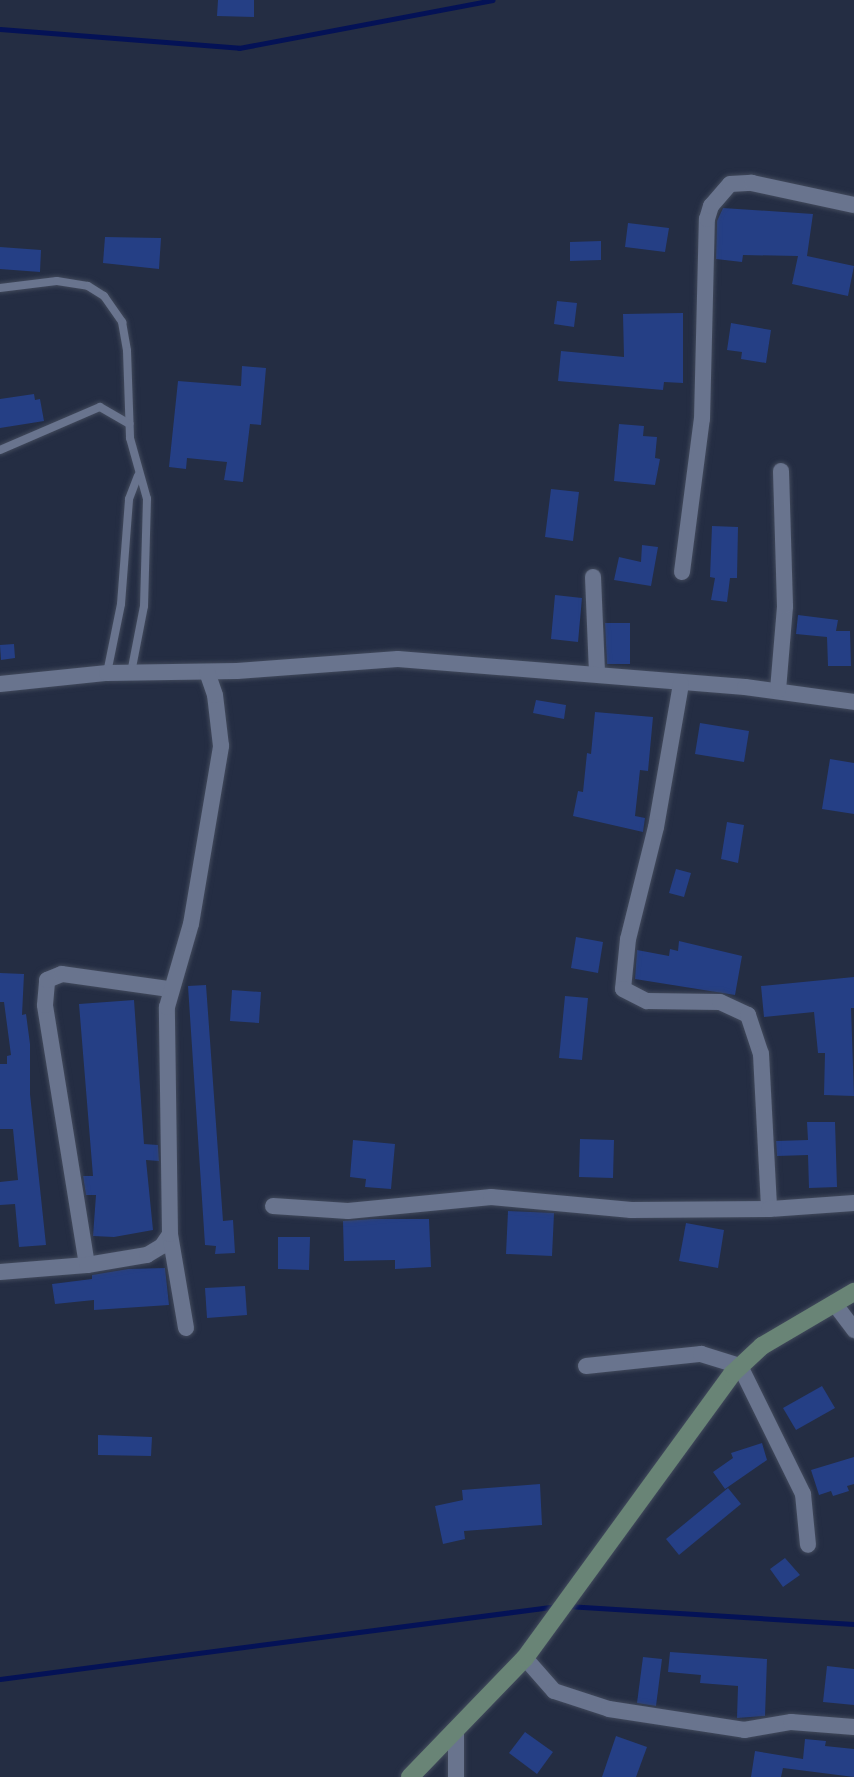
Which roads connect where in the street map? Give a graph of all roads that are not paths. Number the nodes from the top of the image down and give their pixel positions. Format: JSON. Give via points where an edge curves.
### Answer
{"nodes":[{"id":1,"x":854,"y":205,"type":"edge"},
{"id":2,"x":0,"y":288,"type":"edge"},
{"id":3,"x":129,"y":424,"type":"junction"},
{"id":4,"x":0,"y":450,"type":"edge"},
{"id":5,"x":781,"y":471,"type":"dead end"},
{"id":6,"x":138,"y":476,"type":"junction"},
{"id":7,"x":682,"y":572,"type":"dead end"},
{"id":8,"x":593,"y":577,"type":"dead end"},
{"id":9,"x":207,"y":672,"type":"junction"},
{"id":10,"x":107,"y":673,"type":"junction"},
{"id":11,"x":131,"y":673,"type":"junction"},
{"id":12,"x":597,"y":674,"type":"junction"},
{"id":13,"x":0,"y":684,"type":"edge"},
{"id":14,"x":681,"y":684,"type":"junction"},
{"id":15,"x":778,"y":690,"type":"junction"},
{"id":16,"x":854,"y":702,"type":"edge"},
{"id":17,"x":169,"y":989,"type":"junction"},
{"id":18,"x":854,"y":1203,"type":"edge"},
{"id":19,"x":273,"y":1206,"type":"dead end"},
{"id":20,"x":769,"y":1209,"type":"junction"},
{"id":21,"x":170,"y":1234,"type":"junction"},
{"id":22,"x":87,"y":1265,"type":"junction"},
{"id":23,"x":0,"y":1272,"type":"edge"},
{"id":24,"x":854,"y":1292,"type":"edge"},
{"id":25,"x":834,"y":1303,"type":"junction"},
{"id":26,"x":186,"y":1328,"type":"dead end"},
{"id":27,"x":854,"y":1330,"type":"edge"},
{"id":28,"x":586,"y":1366,"type":"dead end"},
{"id":29,"x":740,"y":1366,"type":"junction"},
{"id":30,"x":808,"y":1545,"type":"dead end"},
{"id":31,"x":525,"y":1658,"type":"junction"},
{"id":32,"x":854,"y":1727,"type":"edge"},
{"id":33,"x":456,"y":1730,"type":"junction"},
{"id":34,"x":410,"y":1777,"type":"edge"},
{"id":35,"x":456,"y":1777,"type":"edge"}],
"edges":[{"from":1,"to":7,"type":"street","via":[[752,183],[730,184],[711,206],[707,219],[702,419]]},
{"from":2,"to":3,"type":"lane","via":[[57,281],[88,286],[104,296],[122,322],[127,351]]},
{"from":3,"to":4,"type":"lane","via":[[100,407]]},
{"from":3,"to":6,"type":"lane"},
{"from":5,"to":15,"type":"street","via":[[785,606]]},
{"from":6,"to":10,"type":"lane","via":[[129,499],[121,603]]},
{"from":6,"to":11,"type":"lane","via":[[147,499],[144,606]]},
{"from":8,"to":12,"type":"street"},
{"from":9,"to":11,"type":"street"},
{"from":9,"to":12,"type":"street","via":[[398,659]]},
{"from":9,"to":17,"type":"street","via":[[215,695],[220,746],[191,924]]},
{"from":10,"to":11,"type":"street"},
{"from":10,"to":13,"type":"street"},
{"from":12,"to":14,"type":"street"},
{"from":14,"to":15,"type":"street"},
{"from":14,"to":20,"type":"street","via":[[660,809],[628,939],[623,988],[647,1001],[720,1002],[748,1015],[761,1054]]},
{"from":15,"to":16,"type":"street"},
{"from":17,"to":21,"type":"street"},
{"from":17,"to":22,"type":"street","via":[[62,974],[47,980],[45,1005]]},
{"from":18,"to":20,"type":"street"},
{"from":19,"to":20,"type":"street","via":[[348,1211],[491,1197],[631,1210]]},
{"from":21,"to":22,"type":"street","via":[[162,1246],[147,1255]]},
{"from":21,"to":26,"type":"street"},
{"from":22,"to":23,"type":"street"},
{"from":24,"to":25,"type":"main road"},
{"from":25,"to":27,"type":"street"},
{"from":25,"to":29,"type":"main road","via":[[762,1346]]},
{"from":28,"to":29,"type":"street","via":[[701,1354]]},
{"from":29,"to":30,"type":"street","via":[[803,1494]]},
{"from":29,"to":31,"type":"main road","via":[[711,1399]]},
{"from":31,"to":32,"type":"street","via":[[554,1691],[609,1709],[744,1730],[790,1722]]},
{"from":31,"to":33,"type":"main road"},
{"from":33,"to":34,"type":"main road"},
{"from":33,"to":35,"type":"street"}]}
